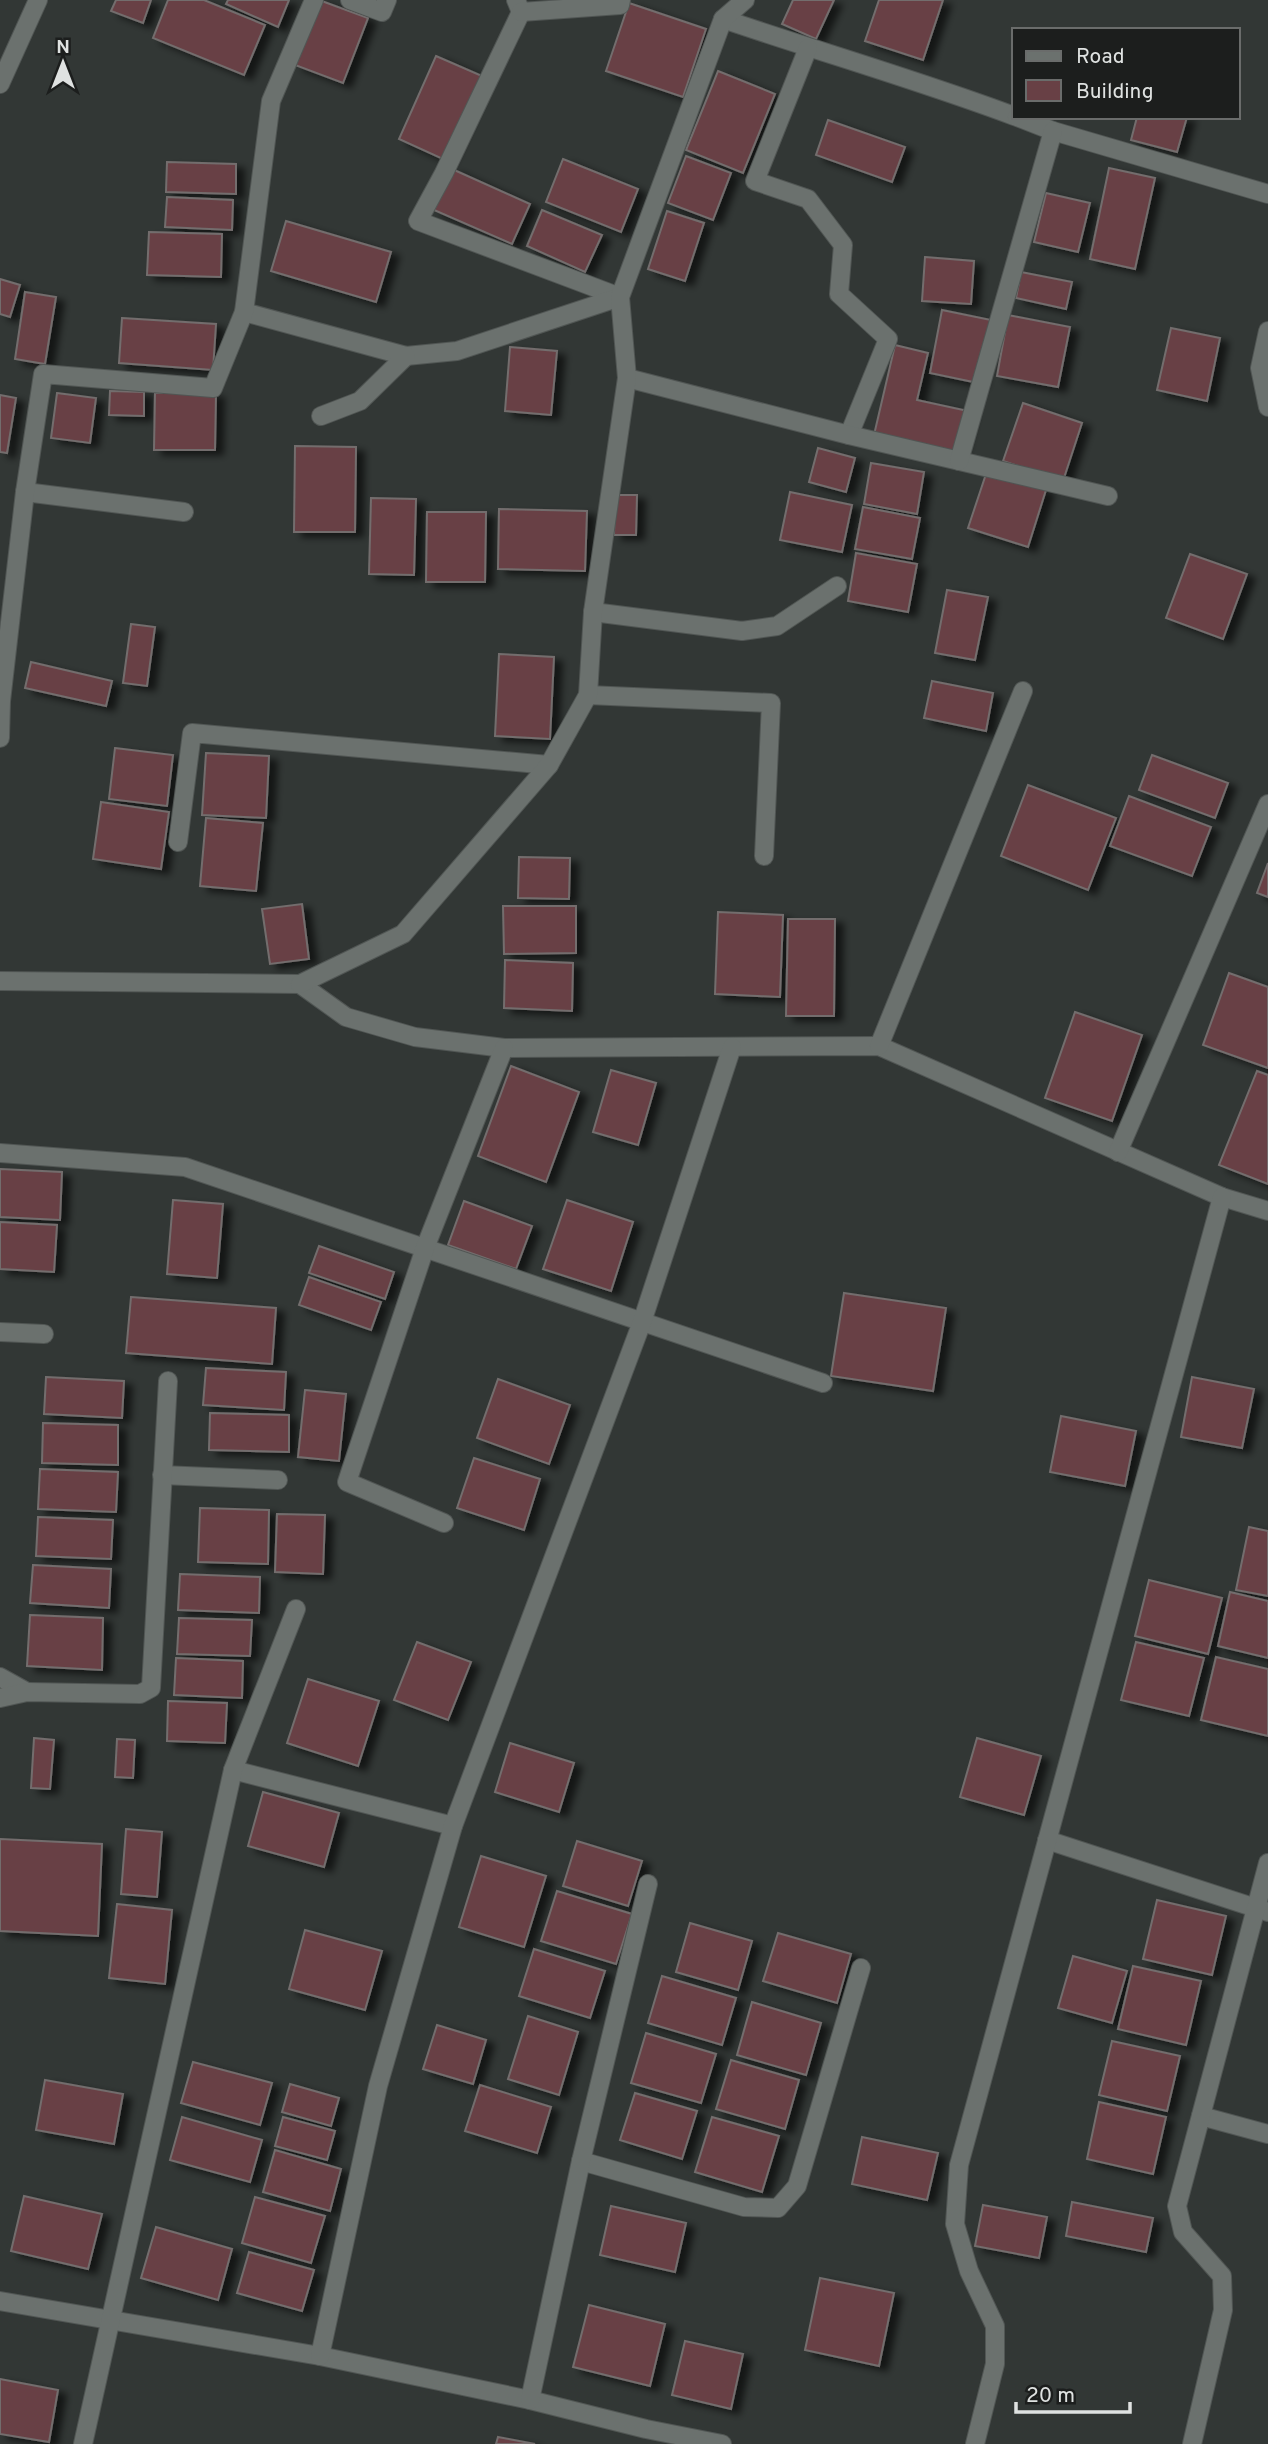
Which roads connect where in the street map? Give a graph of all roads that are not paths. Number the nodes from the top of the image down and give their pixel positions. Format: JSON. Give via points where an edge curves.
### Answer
{"nodes":[{"id":1,"x":38,"y":0,"type":"edge"},
{"id":2,"x":314,"y":0,"type":"edge"},
{"id":3,"x":350,"y":0,"type":"edge"},
{"id":4,"x":387,"y":0,"type":"edge"},
{"id":5,"x":621,"y":0,"type":"edge"},
{"id":6,"x":745,"y":0,"type":"edge"},
{"id":7,"x":518,"y":6,"type":"edge"},
{"id":8,"x":723,"y":19,"type":"junction"},
{"id":9,"x":808,"y":48,"type":"junction"},
{"id":10,"x":0,"y":84,"type":"edge"},
{"id":11,"x":1012,"y":115,"type":"edge"},
{"id":12,"x":1021,"y":119,"type":"edge"},
{"id":13,"x":1053,"y":131,"type":"junction"},
{"id":14,"x":1268,"y":194,"type":"edge"},
{"id":15,"x":620,"y":297,"type":"junction"},
{"id":16,"x":244,"y":312,"type":"junction"},
{"id":17,"x":1268,"y":331,"type":"edge"},
{"id":18,"x":406,"y":356,"type":"junction"},
{"id":19,"x":627,"y":378,"type":"junction"},
{"id":20,"x":1268,"y":407,"type":"edge"},
{"id":21,"x":321,"y":416,"type":"dead end"},
{"id":22,"x":849,"y":435,"type":"junction"},
{"id":23,"x":959,"y":461,"type":"junction"},
{"id":24,"x":25,"y":492,"type":"junction"},
{"id":25,"x":1108,"y":496,"type":"dead end"},
{"id":26,"x":184,"y":512,"type":"dead end"},
{"id":27,"x":837,"y":586,"type":"dead end"},
{"id":28,"x":593,"y":612,"type":"junction"},
{"id":29,"x":1023,"y":691,"type":"dead end"},
{"id":30,"x":588,"y":695,"type":"junction"},
{"id":31,"x":0,"y":738,"type":"edge"},
{"id":32,"x":549,"y":765,"type":"junction"},
{"id":33,"x":1268,"y":804,"type":"edge"},
{"id":34,"x":178,"y":842,"type":"dead end"},
{"id":35,"x":764,"y":856,"type":"dead end"},
{"id":36,"x":0,"y":981,"type":"edge"},
{"id":37,"x":300,"y":984,"type":"junction"},
{"id":38,"x":879,"y":1046,"type":"junction"},
{"id":39,"x":732,"y":1047,"type":"junction"},
{"id":40,"x":504,"y":1048,"type":"junction"},
{"id":41,"x":1118,"y":1152,"type":"junction"},
{"id":42,"x":0,"y":1153,"type":"edge"},
{"id":43,"x":1222,"y":1197,"type":"junction"},
{"id":44,"x":1268,"y":1211,"type":"edge"},
{"id":45,"x":425,"y":1248,"type":"junction"},
{"id":46,"x":642,"y":1322,"type":"junction"},
{"id":47,"x":0,"y":1332,"type":"edge"},
{"id":48,"x":44,"y":1335,"type":"dead end"},
{"id":49,"x":168,"y":1381,"type":"dead end"},
{"id":50,"x":823,"y":1383,"type":"dead end"},
{"id":51,"x":162,"y":1475,"type":"junction"},
{"id":52,"x":278,"y":1480,"type":"dead end"},
{"id":53,"x":444,"y":1523,"type":"dead end"},
{"id":54,"x":296,"y":1609,"type":"dead end"},
{"id":55,"x":0,"y":1678,"type":"edge"},
{"id":56,"x":27,"y":1692,"type":"junction"},
{"id":57,"x":0,"y":1698,"type":"edge"},
{"id":58,"x":233,"y":1770,"type":"junction"},
{"id":59,"x":453,"y":1826,"type":"junction"},
{"id":60,"x":1047,"y":1840,"type":"junction"},
{"id":61,"x":1268,"y":1863,"type":"edge"},
{"id":62,"x":648,"y":1884,"type":"dead end"},
{"id":63,"x":1261,"y":1910,"type":"edge"},
{"id":64,"x":861,"y":1968,"type":"dead end"},
{"id":65,"x":1201,"y":2116,"type":"junction"},
{"id":66,"x":1268,"y":2134,"type":"edge"},
{"id":67,"x":581,"y":2161,"type":"junction"},
{"id":68,"x":0,"y":2301,"type":"edge"},
{"id":69,"x":111,"y":2320,"type":"junction"},
{"id":70,"x":320,"y":2357,"type":"junction"},
{"id":71,"x":530,"y":2400,"type":"junction"},
{"id":72,"x":644,"y":2436,"type":"edge"},
{"id":73,"x":83,"y":2444,"type":"edge"},
{"id":74,"x":722,"y":2444,"type":"edge"},
{"id":75,"x":975,"y":2444,"type":"edge"},
{"id":76,"x":1192,"y":2444,"type":"edge"}],
"edges":[{"from":1,"to":10,"type":"street"},
{"from":2,"to":16,"type":"street","via":[[271,102]]},
{"from":3,"to":4,"type":"street","via":[[382,12]]},
{"from":5,"to":7,"type":"street","via":[[620,5]]},
{"from":6,"to":8,"type":"street"},
{"from":7,"to":15,"type":"street","via":[[418,221]]},
{"from":8,"to":9,"type":"street"},
{"from":8,"to":15,"type":"street"},
{"from":9,"to":11,"type":"street","via":[[936,86]]},
{"from":9,"to":22,"type":"street","via":[[755,181],[808,198],[843,246],[839,294],[888,339]]},
{"from":12,"to":13,"type":"street"},
{"from":13,"to":14,"type":"street"},
{"from":13,"to":23,"type":"street"},
{"from":15,"to":18,"type":"street","via":[[457,351]]},
{"from":15,"to":19,"type":"street"},
{"from":16,"to":18,"type":"street"},
{"from":16,"to":24,"type":"street","via":[[213,388],[43,374]]},
{"from":17,"to":20,"type":"street","via":[[1260,368]]},
{"from":18,"to":21,"type":"street","via":[[360,401]]},
{"from":19,"to":22,"type":"street"},
{"from":19,"to":28,"type":"street"},
{"from":22,"to":23,"type":"street"},
{"from":23,"to":25,"type":"street"},
{"from":24,"to":26,"type":"street"},
{"from":24,"to":31,"type":"street"},
{"from":27,"to":28,"type":"street","via":[[776,626],[742,631]]},
{"from":28,"to":30,"type":"street"},
{"from":29,"to":38,"type":"street"},
{"from":30,"to":32,"type":"street"},
{"from":30,"to":35,"type":"street","via":[[771,703]]},
{"from":32,"to":34,"type":"street","via":[[192,733]]},
{"from":32,"to":37,"type":"street","via":[[403,934]]},
{"from":33,"to":41,"type":"street"},
{"from":36,"to":37,"type":"street"},
{"from":37,"to":40,"type":"street","via":[[346,1017],[415,1037]]},
{"from":38,"to":39,"type":"street"},
{"from":38,"to":41,"type":"street"},
{"from":39,"to":40,"type":"street"},
{"from":39,"to":46,"type":"street"},
{"from":40,"to":45,"type":"street"},
{"from":41,"to":43,"type":"street"},
{"from":42,"to":45,"type":"street","via":[[185,1167]]},
{"from":43,"to":44,"type":"street"},
{"from":43,"to":60,"type":"street"},
{"from":45,"to":46,"type":"street"},
{"from":45,"to":53,"type":"street","via":[[347,1482]]},
{"from":46,"to":50,"type":"street"},
{"from":46,"to":59,"type":"street"},
{"from":47,"to":48,"type":"street"},
{"from":49,"to":51,"type":"street"},
{"from":51,"to":52,"type":"street"},
{"from":51,"to":56,"type":"street","via":[[151,1688],[139,1694]]},
{"from":54,"to":58,"type":"street"},
{"from":55,"to":56,"type":"street"},
{"from":56,"to":57,"type":"street"},
{"from":58,"to":59,"type":"street"},
{"from":58,"to":69,"type":"street"},
{"from":59,"to":70,"type":"street","via":[[378,2086]]},
{"from":60,"to":63,"type":"street"},
{"from":60,"to":75,"type":"street","via":[[959,2165],[955,2224],[969,2271],[995,2326],[995,2364]]},
{"from":61,"to":63,"type":"street"},
{"from":62,"to":67,"type":"street"},
{"from":63,"to":65,"type":"street"},
{"from":64,"to":67,"type":"street","via":[[797,2186],[778,2208],[744,2207]]},
{"from":65,"to":66,"type":"street"},
{"from":65,"to":76,"type":"street","via":[[1177,2206],[1183,2232],[1222,2276],[1223,2310]]},
{"from":67,"to":71,"type":"street"},
{"from":68,"to":69,"type":"street"},
{"from":69,"to":70,"type":"street"},
{"from":69,"to":73,"type":"street"},
{"from":70,"to":71,"type":"street"},
{"from":71,"to":72,"type":"street"},
{"from":72,"to":74,"type":"street"}]}
